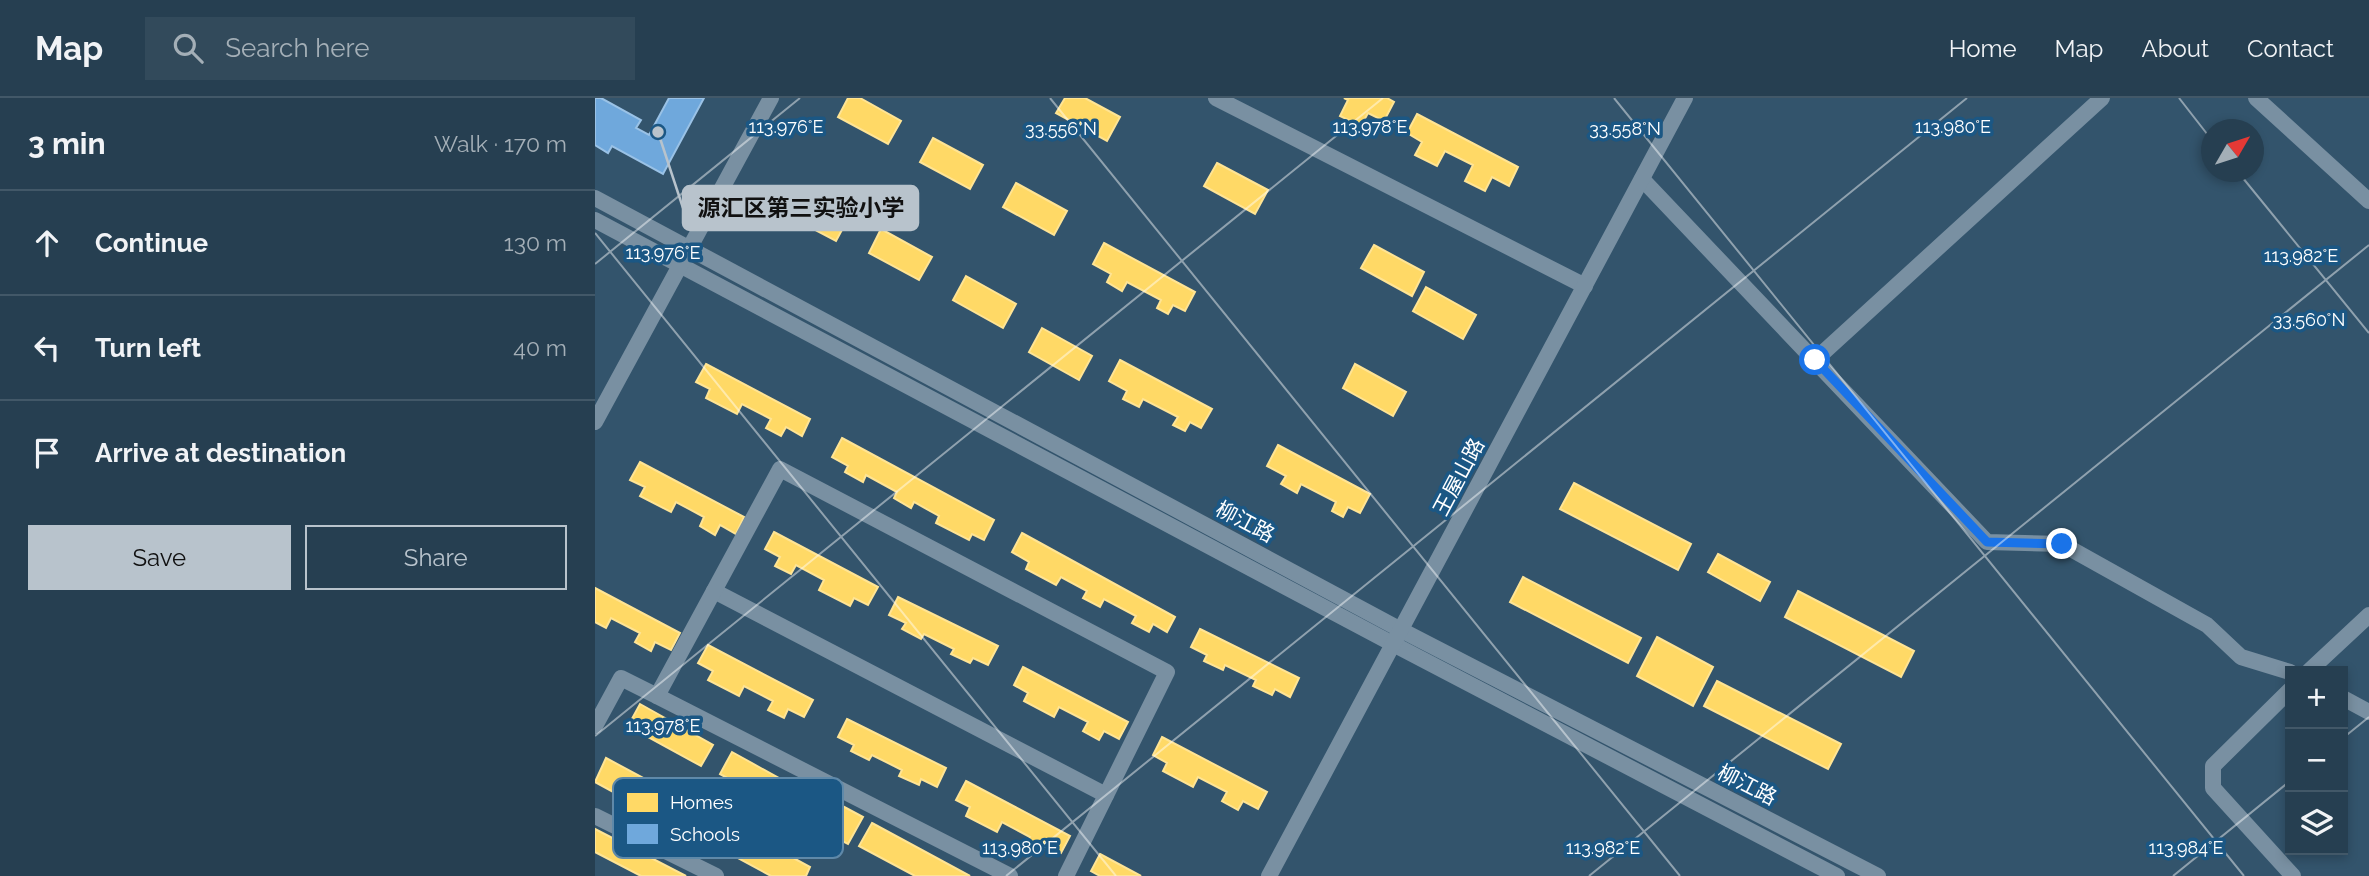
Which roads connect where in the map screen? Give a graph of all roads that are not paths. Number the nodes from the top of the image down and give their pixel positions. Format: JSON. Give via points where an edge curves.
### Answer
{"nodes":[{"id":1,"x":771,"y":98,"type":"edge"},
{"id":2,"x":1216,"y":98,"type":"edge"},
{"id":3,"x":1685,"y":98,"type":"edge"},
{"id":4,"x":2102,"y":98,"type":"edge"},
{"id":5,"x":2256,"y":98,"type":"edge"},
{"id":6,"x":1641,"y":178,"type":"junction"},
{"id":7,"x":595,"y":198,"type":"edge"},
{"id":8,"x":2369,"y":201,"type":"edge"},
{"id":9,"x":595,"y":220,"type":"edge"},
{"id":10,"x":691,"y":248,"type":"junction"},
{"id":11,"x":682,"y":265,"type":"junction"},
{"id":12,"x":1585,"y":286,"type":"junction"},
{"id":13,"x":1815,"y":360,"type":"junction"},
{"id":14,"x":595,"y":422,"type":"edge"},
{"id":15,"x":714,"y":591,"type":"junction"},
{"id":16,"x":2369,"y":615,"type":"edge"},
{"id":17,"x":1397,"y":637,"type":"junction"},
{"id":18,"x":2314,"y":666,"type":"edge"},
{"id":19,"x":2285,"y":670,"type":"edge"},
{"id":20,"x":2285,"y":695,"type":"edge"},
{"id":21,"x":657,"y":696,"type":"junction"},
{"id":22,"x":2348,"y":701,"type":"edge"},
{"id":23,"x":2369,"y":712,"type":"edge"},
{"id":24,"x":595,"y":726,"type":"edge"},
{"id":25,"x":818,"y":778,"type":"edge"},
{"id":26,"x":843,"y":791,"type":"edge"},
{"id":27,"x":1106,"y":795,"type":"junction"},
{"id":28,"x":595,"y":816,"type":"edge"},
{"id":29,"x":613,"y":825,"type":"edge"},
{"id":30,"x":680,"y":858,"type":"edge"},
{"id":31,"x":716,"y":876,"type":"edge"},
{"id":32,"x":1010,"y":876,"type":"edge"},
{"id":33,"x":1066,"y":876,"type":"edge"},
{"id":34,"x":1269,"y":876,"type":"edge"},
{"id":35,"x":1837,"y":876,"type":"edge"},
{"id":36,"x":1878,"y":876,"type":"edge"},
{"id":37,"x":2293,"y":876,"type":"edge"}],
"edges":[{"from":1,"to":10,"type":"street"},
{"from":2,"to":12,"type":"street"},
{"from":3,"to":6,"type":"street","name":"王屋山路"},
{"from":4,"to":13,"type":"street"},
{"from":5,"to":8,"type":"street"},
{"from":6,"to":12,"type":"street","name":"王屋山路"},
{"from":6,"to":13,"type":"street"},
{"from":7,"to":10,"type":"street","name":"柳江路"},
{"from":9,"to":11,"type":"street","name":"柳江路"},
{"from":10,"to":11,"type":"street"},
{"from":10,"to":17,"type":"street","name":"柳江路"},
{"from":11,"to":14,"type":"street"},
{"from":11,"to":17,"type":"street","name":"柳江路"},
{"from":12,"to":17,"type":"street","name":"王屋山路"},
{"from":13,"to":19,"type":"street","via":[[1987,542],[2062,544],[2207,625],[2241,657]]},
{"from":15,"to":21,"type":"street"},
{"from":15,"to":27,"type":"street"},
{"from":15,"to":27,"type":"street","via":[[780,469],[792,475],[1167,672]]},
{"from":16,"to":18,"type":"street"},
{"from":17,"to":34,"type":"street","name":"王屋山路"},
{"from":17,"to":35,"type":"street","name":"柳江路"},
{"from":17,"to":36,"type":"street","name":"柳江路"},
{"from":20,"to":37,"type":"street","via":[[2213,766],[2213,788]]},
{"from":21,"to":24,"type":"street","via":[[621,678]]},
{"from":21,"to":25,"type":"street"},
{"from":22,"to":23,"type":"street"},
{"from":26,"to":32,"type":"street"},
{"from":27,"to":33,"type":"street"},
{"from":28,"to":29,"type":"street"},
{"from":30,"to":31,"type":"street"}]}
